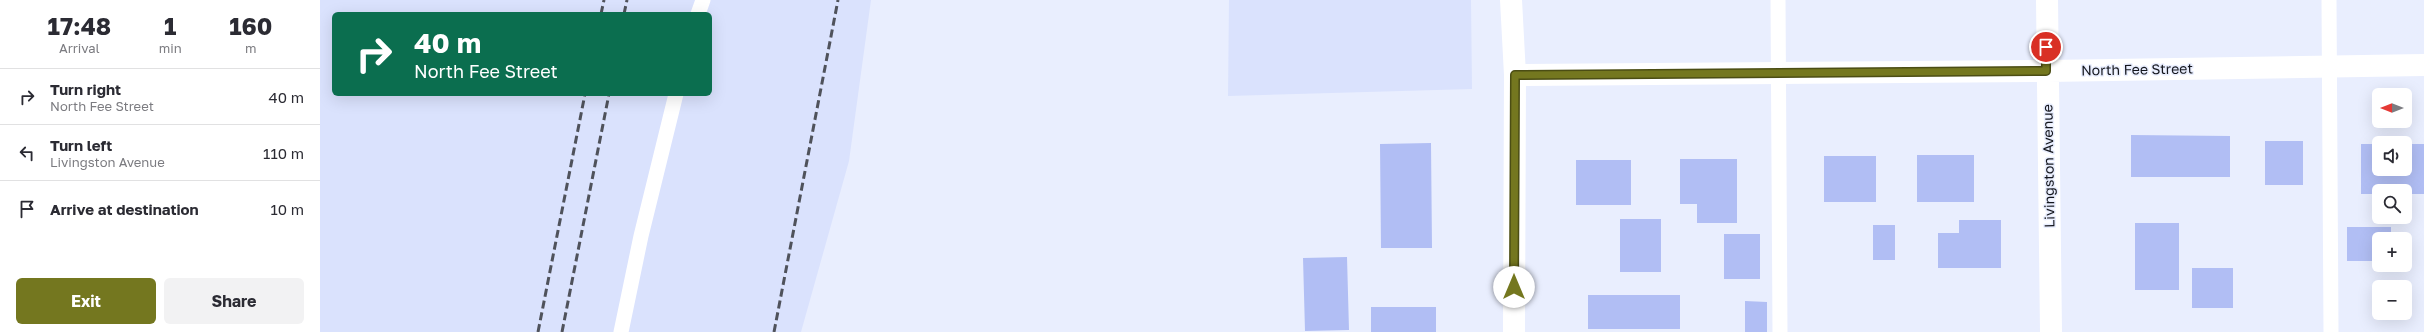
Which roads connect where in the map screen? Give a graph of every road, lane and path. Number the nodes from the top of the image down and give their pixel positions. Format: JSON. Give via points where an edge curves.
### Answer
{"nodes":[{"id":1,"x":703,"y":0,"type":"edge"},
{"id":2,"x":1511,"y":0,"type":"edge"},
{"id":3,"x":1778,"y":0,"type":"edge"},
{"id":4,"x":2046,"y":0,"type":"edge"},
{"id":5,"x":2329,"y":0,"type":"edge"},
{"id":6,"x":699,"y":12,"type":"edge"},
{"id":7,"x":2330,"y":65,"type":"junction"},
{"id":8,"x":2424,"y":65,"type":"edge"},
{"id":9,"x":2046,"y":71,"type":"junction"},
{"id":10,"x":1779,"y":73,"type":"junction"},
{"id":11,"x":1515,"y":75,"type":"junction"},
{"id":12,"x":676,"y":96,"type":"edge"},
{"id":13,"x":621,"y":332,"type":"edge"},
{"id":14,"x":1514,"y":332,"type":"edge"},
{"id":15,"x":1780,"y":332,"type":"edge"},
{"id":16,"x":2051,"y":332,"type":"edge"},
{"id":17,"x":2331,"y":332,"type":"edge"}],
"edges":[{"from":1,"to":6,"type":"lane"},
{"from":2,"to":11,"type":"street"},
{"from":3,"to":10,"type":"lane"},
{"from":4,"to":9,"type":"street","name":"Livingston Avenue"},
{"from":5,"to":7,"type":"lane"},
{"from":7,"to":8,"type":"street","name":"North Fee Street"},
{"from":7,"to":9,"type":"street","name":"North Fee Street"},
{"from":7,"to":17,"type":"lane"},
{"from":9,"to":10,"type":"street","name":"North Fee Street"},
{"from":9,"to":16,"type":"street","name":"Livingston Avenue"},
{"from":10,"to":11,"type":"street","name":"North Fee Street"},
{"from":10,"to":15,"type":"lane"},
{"from":11,"to":14,"type":"street"},
{"from":12,"to":13,"type":"lane","via":[[641,236]]}]}
